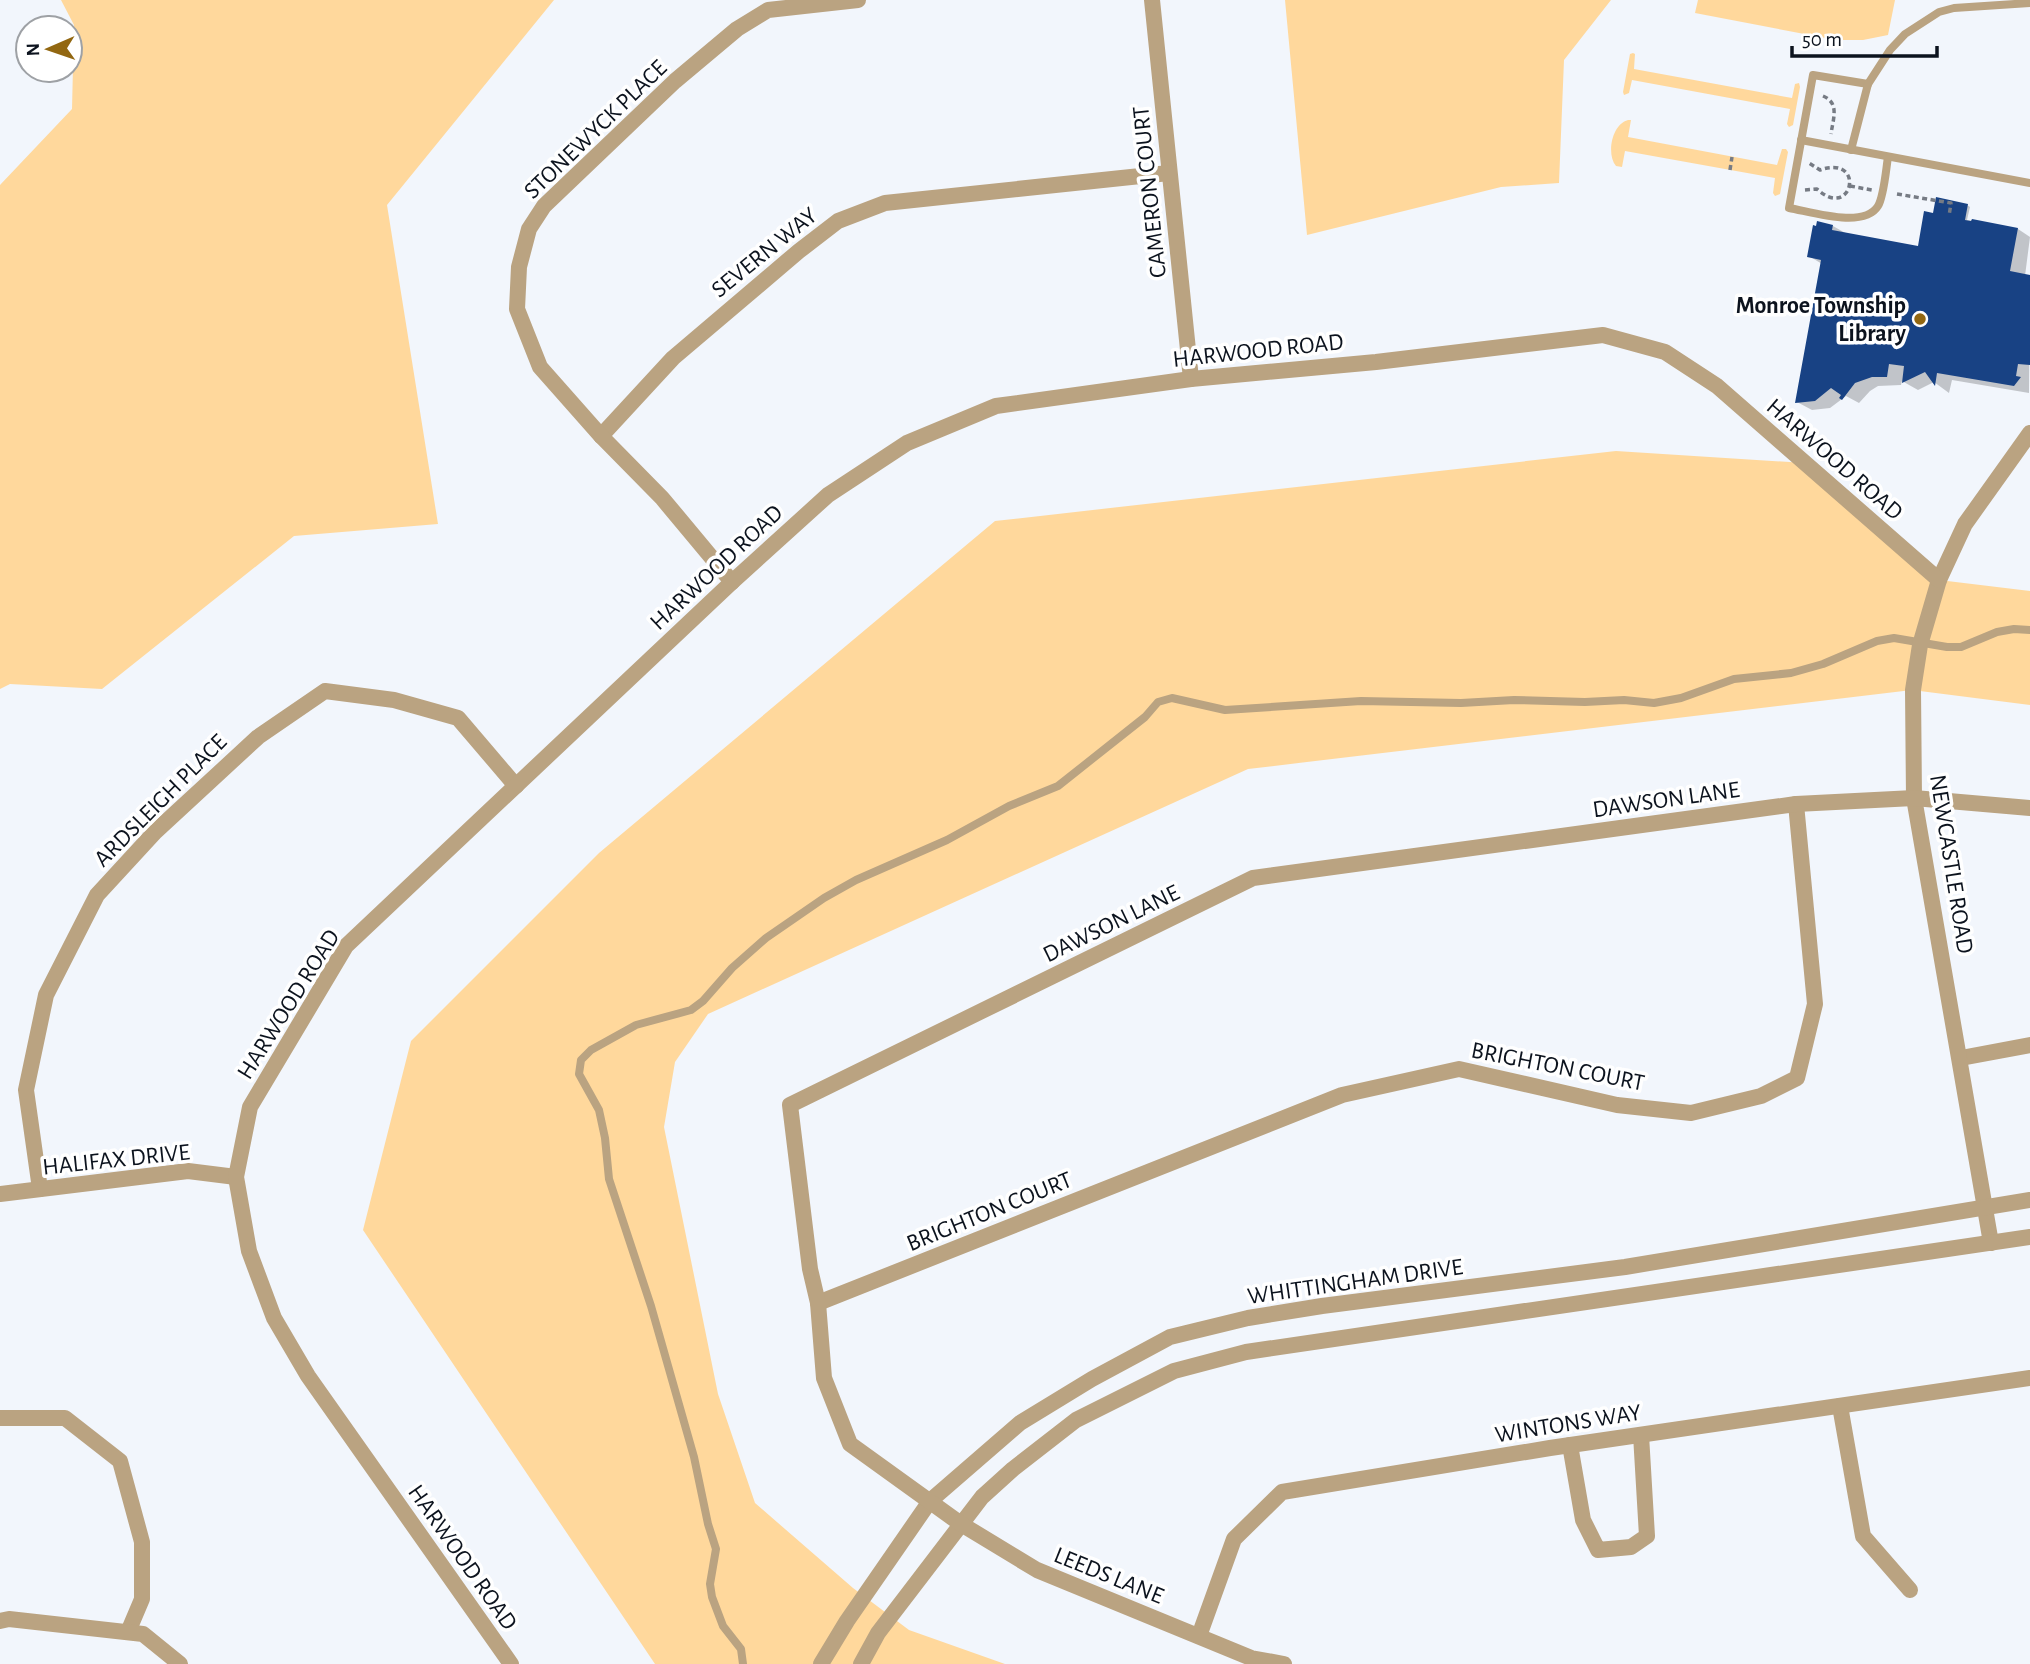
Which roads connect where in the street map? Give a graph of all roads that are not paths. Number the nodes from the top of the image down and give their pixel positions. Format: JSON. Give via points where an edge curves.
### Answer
{"nodes":[{"id":1,"x":858,"y":0,"type":"edge"},
{"id":2,"x":1153,"y":0,"type":"edge"},
{"id":3,"x":2030,"y":3,"type":"edge"},
{"id":4,"x":1868,"y":84,"type":"junction"},
{"id":5,"x":1801,"y":140,"type":"junction"},
{"id":6,"x":1851,"y":150,"type":"junction"},
{"id":7,"x":1888,"y":157,"type":"junction"},
{"id":8,"x":1169,"y":173,"type":"junction"},
{"id":9,"x":2030,"y":183,"type":"edge"},
{"id":10,"x":1191,"y":379,"type":"junction"},
{"id":11,"x":2030,"y":433,"type":"edge"},
{"id":12,"x":601,"y":436,"type":"junction"},
{"id":13,"x":1939,"y":580,"type":"junction"},
{"id":14,"x":732,"y":582,"type":"junction"},
{"id":15,"x":2030,"y":630,"type":"edge"},
{"id":16,"x":1920,"y":642,"type":"junction"},
{"id":17,"x":516,"y":786,"type":"junction"},
{"id":18,"x":1914,"y":799,"type":"junction"},
{"id":19,"x":1796,"y":804,"type":"junction"},
{"id":20,"x":2030,"y":808,"type":"edge"},
{"id":21,"x":2030,"y":1045,"type":"edge"},
{"id":22,"x":1961,"y":1058,"type":"junction"},
{"id":23,"x":236,"y":1177,"type":"junction"},
{"id":24,"x":40,"y":1189,"type":"junction"},
{"id":25,"x":0,"y":1194,"type":"edge"},
{"id":26,"x":2030,"y":1200,"type":"edge"},
{"id":27,"x":1986,"y":1209,"type":"junction"},
{"id":28,"x":2030,"y":1237,"type":"edge"},
{"id":29,"x":1991,"y":1243,"type":"junction"},
{"id":30,"x":818,"y":1303,"type":"junction"},
{"id":31,"x":2030,"y":1378,"type":"edge"},
{"id":32,"x":1840,"y":1406,"type":"junction"},
{"id":33,"x":0,"y":1418,"type":"edge"},
{"id":34,"x":1641,"y":1435,"type":"junction"},
{"id":35,"x":1570,"y":1445,"type":"junction"},
{"id":36,"x":930,"y":1501,"type":"junction"},
{"id":37,"x":961,"y":1524,"type":"junction"},
{"id":38,"x":1910,"y":1590,"type":"dead end"},
{"id":39,"x":0,"y":1620,"type":"edge"},
{"id":40,"x":128,"y":1632,"type":"junction"},
{"id":41,"x":1199,"y":1636,"type":"junction"},
{"id":42,"x":180,"y":1664,"type":"edge"},
{"id":43,"x":511,"y":1664,"type":"edge"},
{"id":44,"x":743,"y":1664,"type":"edge"},
{"id":45,"x":821,"y":1664,"type":"edge"},
{"id":46,"x":861,"y":1664,"type":"edge"},
{"id":47,"x":1284,"y":1664,"type":"edge"}],
"edges":[{"from":1,"to":12,"type":"street","name":"STONEWYCK PLACE","via":[[768,10],[737,29],[675,81],[544,206],[529,229],[519,267],[517,309],[540,367]]},
{"from":2,"to":8,"type":"street","name":"CAMERON COURT"},
{"from":3,"to":4,"type":"lane","via":[[1939,12],[1905,34]]},
{"from":4,"to":5,"type":"lane","via":[[1813,75]]},
{"from":4,"to":6,"type":"lane"},
{"from":5,"to":6,"type":"lane"},
{"from":5,"to":7,"type":"lane","via":[[1789,208],[1860,218],[1869,215],[1880,203]]},
{"from":6,"to":7,"type":"lane"},
{"from":7,"to":9,"type":"lane"},
{"from":8,"to":10,"type":"street","name":"CAMERON COURT"},
{"from":8,"to":12,"type":"street","name":"SEVERN WAY","via":[[885,204],[838,221],[673,358]]},
{"from":10,"to":13,"type":"street","name":"HARWOOD ROAD","via":[[1603,335],[1616,338],[1665,352],[1717,386]]},
{"from":10,"to":14,"type":"street","name":"HARWOOD ROAD","via":[[996,406],[906,443],[828,495]]},
{"from":11,"to":13,"type":"street","name":"NEWCASTLE ROAD","via":[[1965,524]]},
{"from":12,"to":14,"type":"street","name":"STONEWYCK PLACE","via":[[662,498]]},
{"from":13,"to":16,"type":"street","name":"NEWCASTLE ROAD"},
{"from":14,"to":17,"type":"street","name":"HARWOOD ROAD"},
{"from":15,"to":16,"type":"lane","via":[[1997,632],[1961,647]]},
{"from":16,"to":18,"type":"street","name":"NEWCASTLE ROAD","via":[[1913,690]]},
{"from":16,"to":44,"type":"lane","via":[[1877,641],[1791,673],[1734,679],[1654,703],[1361,701],[1225,710],[1172,698],[1158,702],[1058,786],[824,898],[766,937],[691,1010],[636,1025],[592,1050],[581,1060],[579,1074],[599,1110],[609,1179],[652,1306],[694,1457],[716,1549],[712,1597],[723,1626],[741,1649]]},
{"from":17,"to":23,"type":"street","name":"HARWOOD ROAD","via":[[346,946],[250,1107]]},
{"from":17,"to":24,"type":"street","name":"ARDSLEIGH PLACE","via":[[458,718],[394,700],[325,691],[258,737],[155,832],[97,895],[46,995],[26,1090]]},
{"from":18,"to":19,"type":"street","name":"DAWSON LANE"},
{"from":18,"to":20,"type":"street","name":"DAWSON LANE"},
{"from":18,"to":22,"type":"street","name":"NEWCASTLE ROAD"},
{"from":19,"to":30,"type":"street","name":"DAWSON LANE","via":[[1253,878],[790,1105]]},
{"from":19,"to":30,"type":"street","name":"BRIGHTON COURT","via":[[1815,1004],[1797,1078],[1760,1096],[1691,1113],[1617,1104],[1459,1069],[1342,1095]]},
{"from":21,"to":22,"type":"street"},
{"from":22,"to":27,"type":"street","name":"NEWCASTLE ROAD"},
{"from":23,"to":24,"type":"street","name":"HALIFAX DRIVE","via":[[188,1171]]},
{"from":23,"to":43,"type":"street","name":"HARWOOD ROAD","via":[[249,1251],[274,1318],[308,1376]]},
{"from":24,"to":25,"type":"street","name":"HALIFAX DRIVE"},
{"from":26,"to":27,"type":"street","name":"WHITTINGHAM DRIVE"},
{"from":27,"to":29,"type":"street","name":"NEWCASTLE ROAD"},
{"from":27,"to":36,"type":"street","name":"WHITTINGHAM DRIVE","via":[[1625,1266],[1322,1306],[1170,1337],[1020,1423]]},
{"from":28,"to":29,"type":"street"},
{"from":29,"to":37,"type":"street","via":[[1246,1352],[1174,1371],[1076,1420],[982,1497]]},
{"from":30,"to":36,"type":"street","name":"DAWSON LANE","via":[[824,1378],[850,1444]]},
{"from":31,"to":32,"type":"street","name":"WINTONS WAY"},
{"from":32,"to":34,"type":"street","name":"WINTONS WAY"},
{"from":32,"to":38,"type":"street","via":[[1863,1536]]},
{"from":33,"to":40,"type":"street","via":[[65,1418],[120,1461],[142,1542],[142,1599]]},
{"from":34,"to":35,"type":"street","name":"WINTONS WAY"},
{"from":34,"to":35,"type":"street","via":[[1647,1536],[1631,1547],[1598,1550],[1583,1520]]},
{"from":35,"to":41,"type":"street","name":"WINTONS WAY","via":[[1282,1492],[1234,1539]]},
{"from":36,"to":37,"type":"street","name":"LEEDS LANE"},
{"from":36,"to":45,"type":"street","name":"WHITTINGHAM DRIVE"},
{"from":37,"to":41,"type":"street","name":"LEEDS LANE","via":[[1037,1570]]},
{"from":37,"to":46,"type":"street","via":[[878,1633]]},
{"from":39,"to":40,"type":"street"},
{"from":40,"to":42,"type":"street","via":[[143,1634]]},
{"from":41,"to":47,"type":"street","name":"LEEDS LANE","via":[[1251,1658]]}]}
